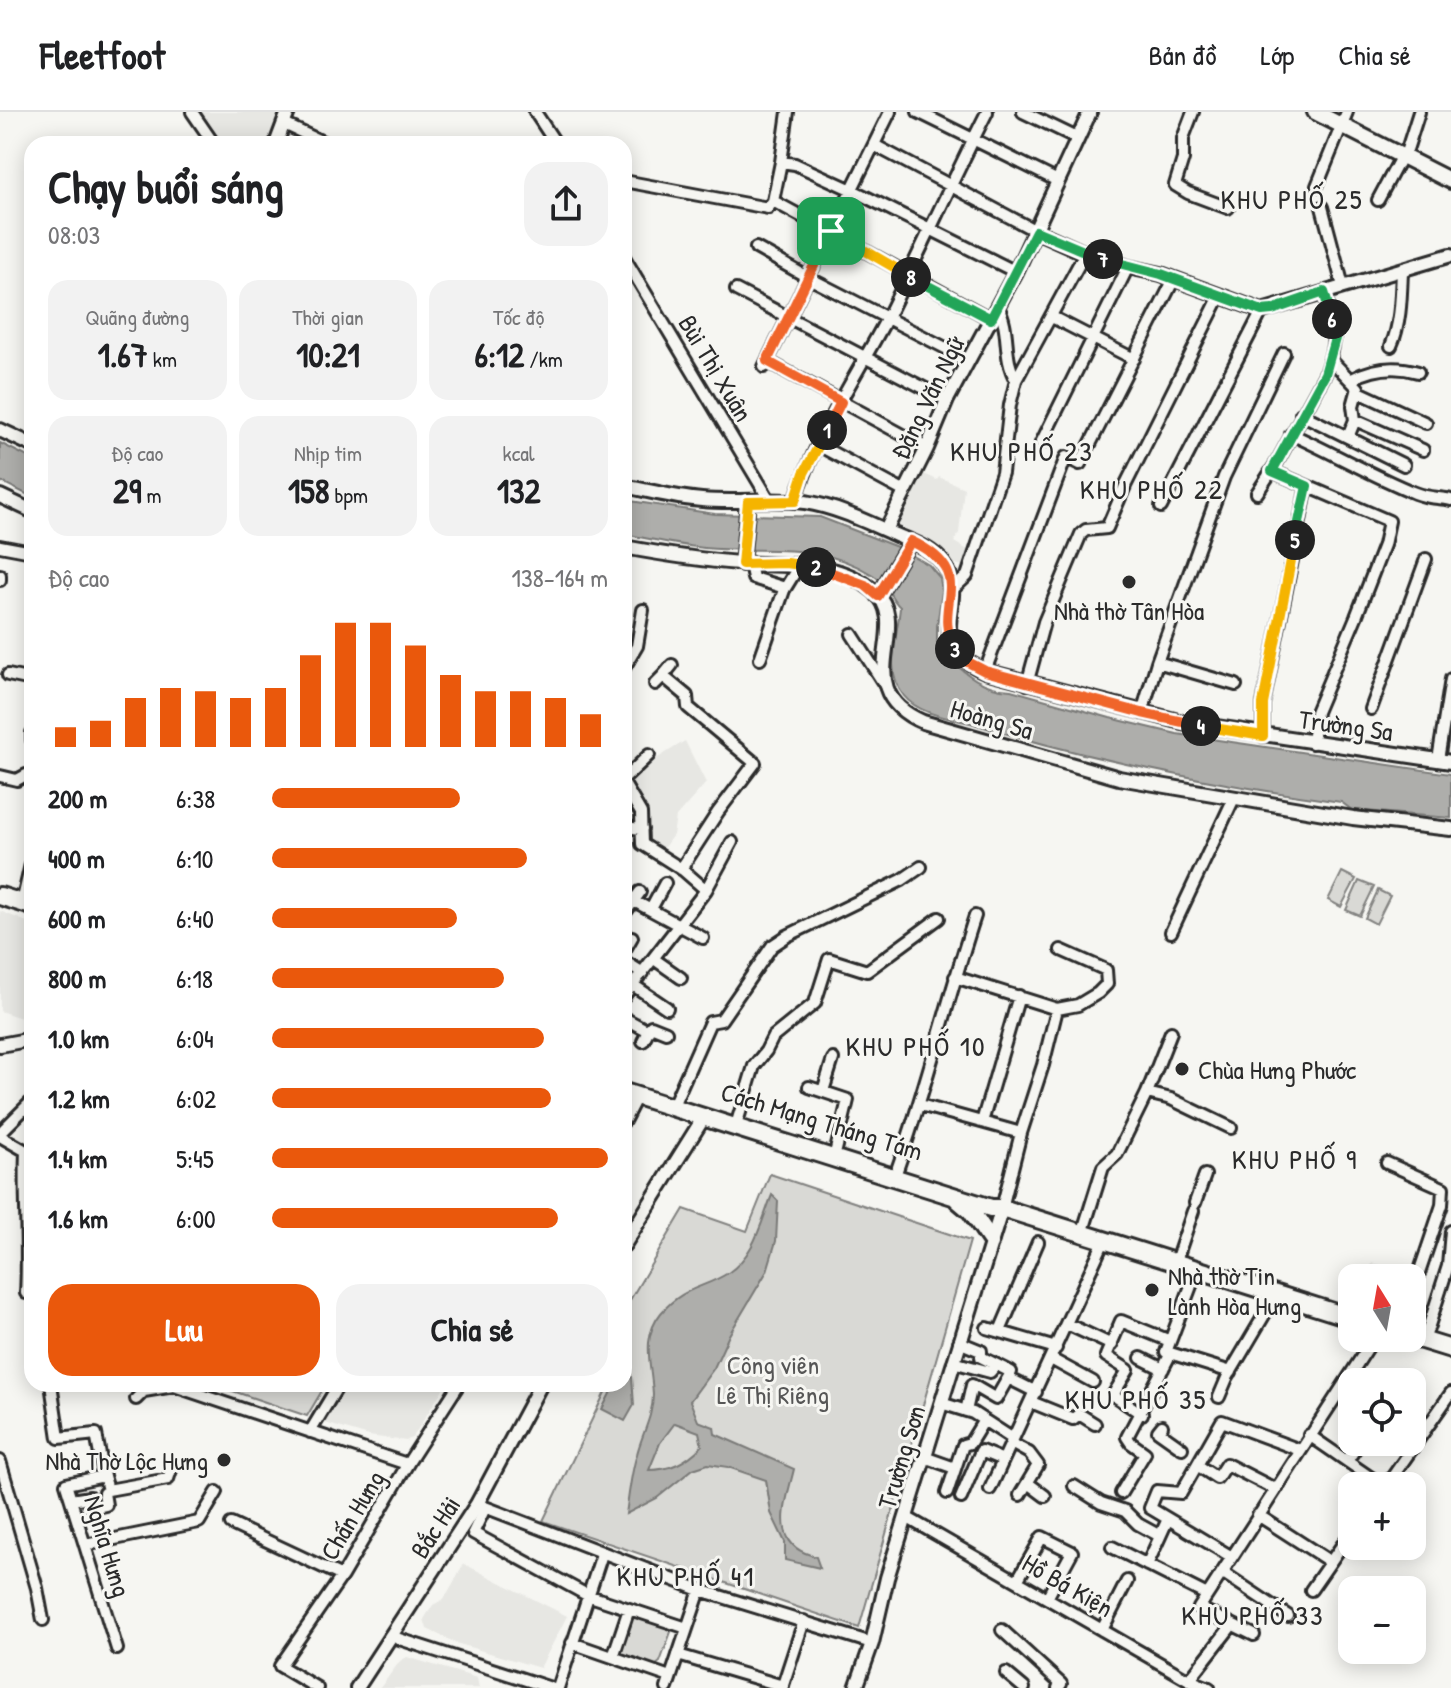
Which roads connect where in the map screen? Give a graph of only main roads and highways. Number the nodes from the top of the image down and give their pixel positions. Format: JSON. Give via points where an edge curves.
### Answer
{"nodes":[{"id":1,"x":1315,"y":112,"type":"edge"},
{"id":2,"x":1451,"y":181,"type":"edge"},
{"id":3,"x":0,"y":896,"type":"edge"},
{"id":4,"x":24,"y":903,"type":"edge"},
{"id":5,"x":632,"y":1087,"type":"edge"},
{"id":6,"x":632,"y":1094,"type":"edge"},
{"id":7,"x":954,"y":1196,"type":"junction"},
{"id":8,"x":1002,"y":1208,"type":"junction"},
{"id":9,"x":990,"y":1239,"type":"road end"},
{"id":10,"x":1338,"y":1314,"type":"edge"},
{"id":11,"x":1426,"y":1341,"type":"edge"},
{"id":12,"x":1451,"y":1349,"type":"edge"}],
"edges":[{"from":1,"to":2,"type":"main road"},
{"from":3,"to":4,"type":"main road"},
{"from":5,"to":8,"type":"main road","name":"Cách Mạng Tháng Tám","via":[[996,1201]]},
{"from":6,"to":7,"type":"main road","name":"Cách Mạng Tháng Tám"},
{"from":7,"to":8,"type":"main road","name":"Cách Mạng Tháng Tám"},
{"from":7,"to":9,"type":"main road"},
{"from":8,"to":10,"type":"main road","name":"Cách Mạng Tháng Tám"},
{"from":11,"to":12,"type":"main road"}]}
